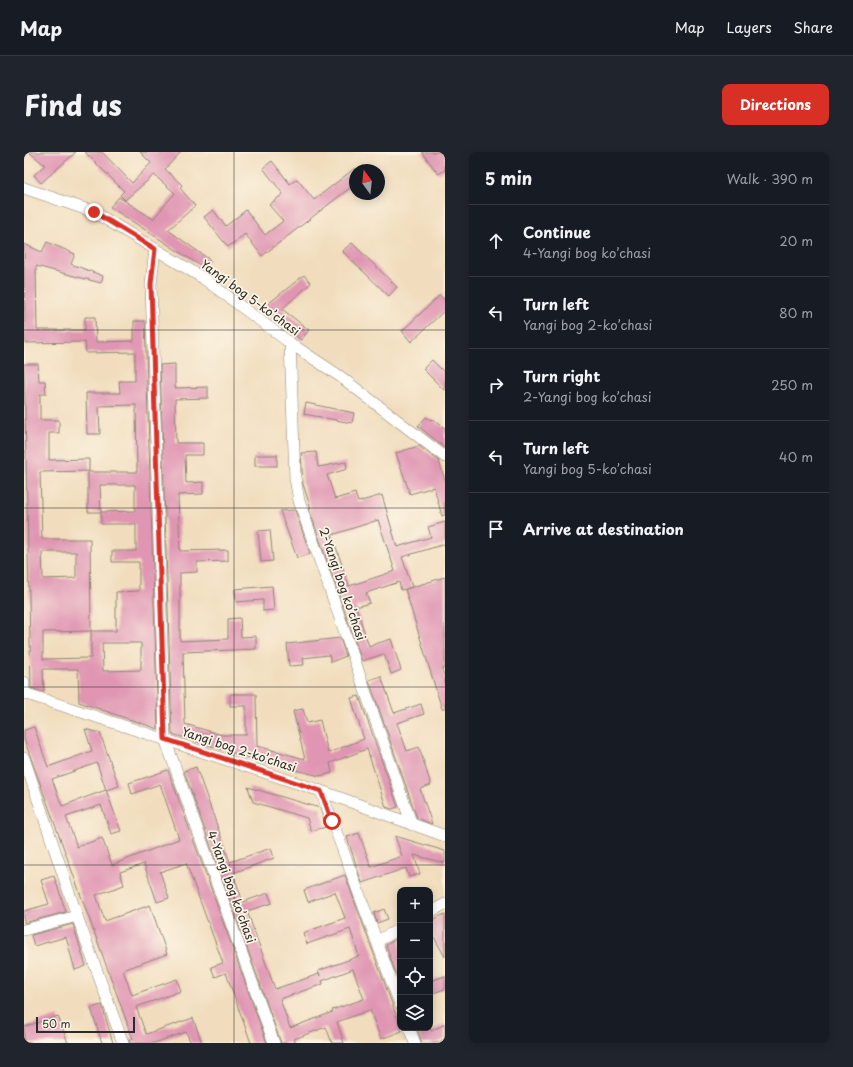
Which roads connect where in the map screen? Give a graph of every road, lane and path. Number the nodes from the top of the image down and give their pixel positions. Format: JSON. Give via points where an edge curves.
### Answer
{"nodes":[{"id":1,"x":24,"y":188,"type":"edge"},
{"id":2,"x":155,"y":249,"type":"junction"},
{"id":3,"x":290,"y":343,"type":"junction"},
{"id":4,"x":445,"y":458,"type":"edge"},
{"id":5,"x":24,"y":682,"type":"edge"},
{"id":6,"x":24,"y":693,"type":"edge"},
{"id":7,"x":165,"y":739,"type":"junction"},
{"id":8,"x":24,"y":758,"type":"edge"},
{"id":9,"x":321,"y":791,"type":"junction"},
{"id":10,"x":412,"y":825,"type":"junction"},
{"id":11,"x":445,"y":836,"type":"edge"},
{"id":12,"x":445,"y":904,"type":"edge"},
{"id":13,"x":433,"y":910,"type":"edge"},
{"id":14,"x":77,"y":916,"type":"junction"},
{"id":15,"x":24,"y":930,"type":"edge"},
{"id":16,"x":397,"y":931,"type":"edge"},
{"id":17,"x":377,"y":941,"type":"junction"},
{"id":18,"x":397,"y":996,"type":"edge"},
{"id":19,"x":410,"y":1031,"type":"edge"},
{"id":20,"x":123,"y":1043,"type":"edge"},
{"id":21,"x":274,"y":1043,"type":"edge"},
{"id":22,"x":415,"y":1043,"type":"edge"}],
"edges":[{"from":1,"to":2,"type":"street","name":"Yangi bog 5-koʼchasi","via":[[94,212]]},
{"from":2,"to":3,"type":"street","name":"Yangi bog 5-koʼchasi","via":[[203,278]]},
{"from":2,"to":7,"type":"street","via":[[151,284]]},
{"from":3,"to":4,"type":"street","name":"Yangi bog 5-koʼchasi","via":[[341,377]]},
{"from":3,"to":10,"type":"street","name":"2-Yangi bog koʼchasi","via":[[295,478],[299,501]]},
{"from":5,"to":6,"type":"street"},
{"from":6,"to":7,"type":"street","name":"Yangi bog 2-koʼchasi"},
{"from":7,"to":9,"type":"street","name":"Yangi bog 2-koʼchasi"},
{"from":7,"to":21,"type":"street","name":"4-Yangi bog koʼchasi"},
{"from":8,"to":14,"type":"street"},
{"from":9,"to":10,"type":"street","name":"Yangi bog 2-koʼchasi"},
{"from":9,"to":17,"type":"street"},
{"from":10,"to":11,"type":"street","name":"Yangi bog 2-koʼchasi"},
{"from":12,"to":13,"type":"street"},
{"from":14,"to":15,"type":"street"},
{"from":14,"to":20,"type":"street"},
{"from":16,"to":17,"type":"street"},
{"from":17,"to":18,"type":"street"},
{"from":19,"to":22,"type":"street"}]}
